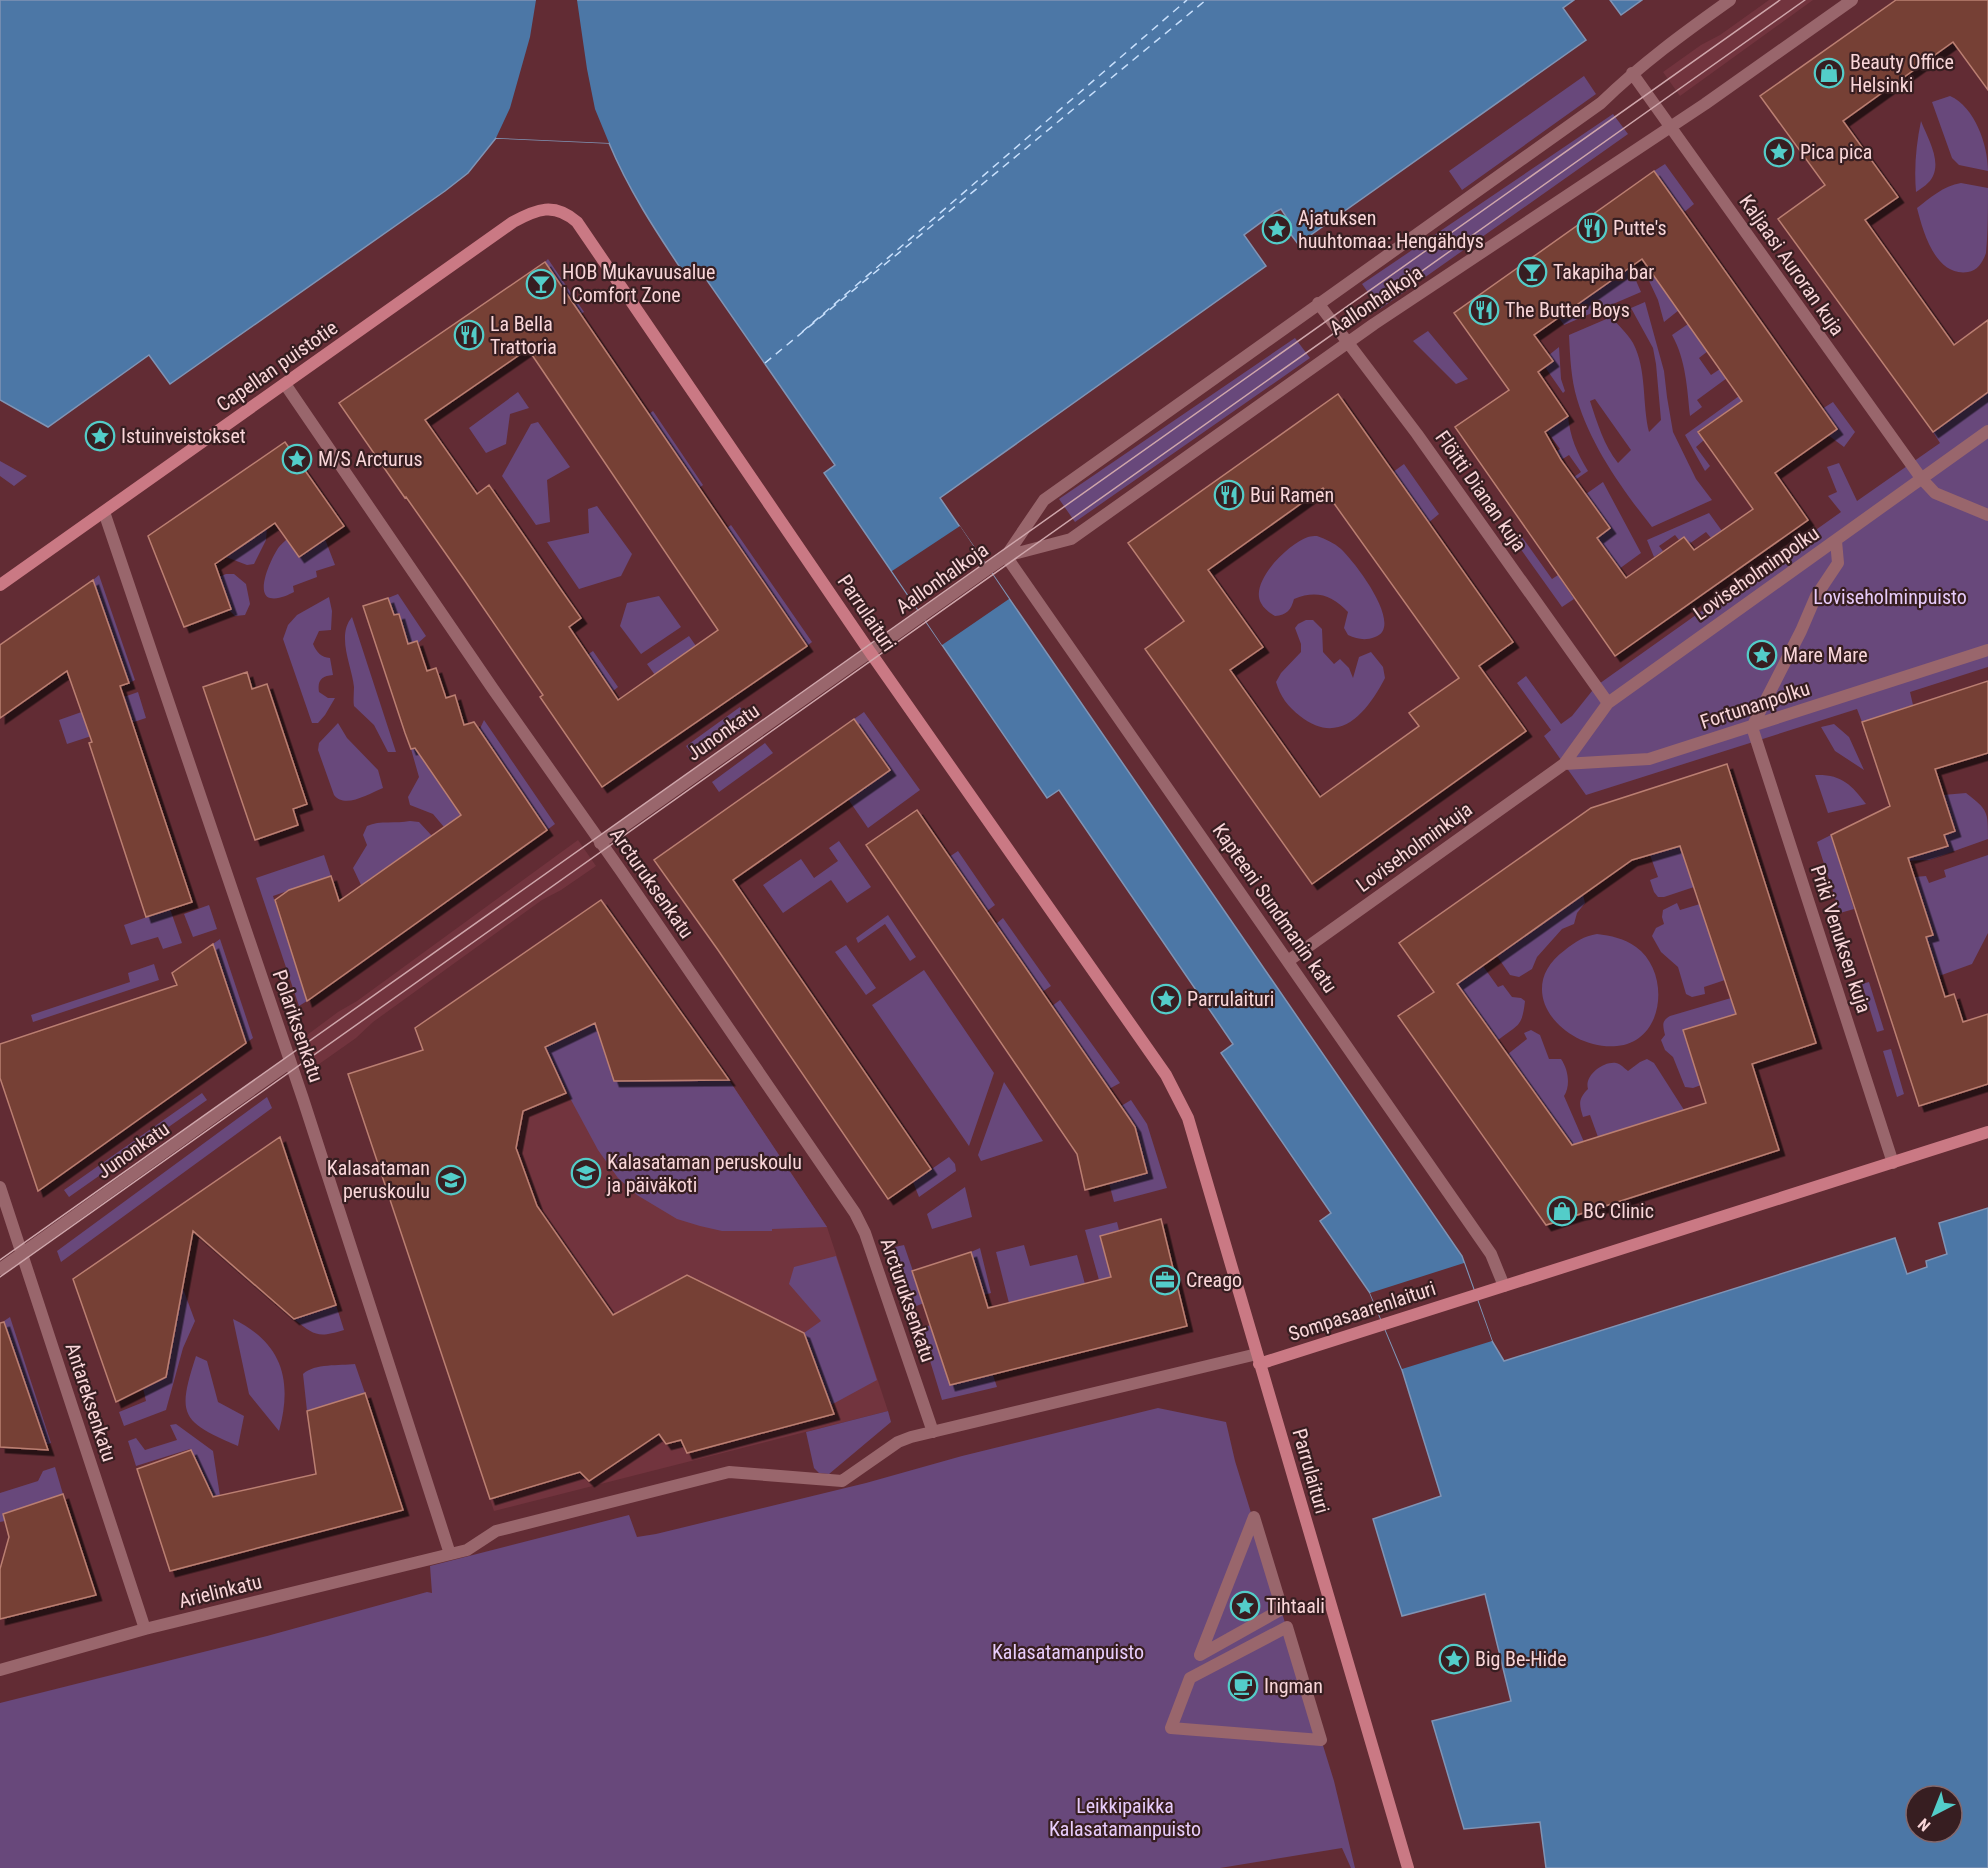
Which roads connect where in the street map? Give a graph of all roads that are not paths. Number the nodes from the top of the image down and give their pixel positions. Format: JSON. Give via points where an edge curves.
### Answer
{"nodes":[{"id":1,"x":1730,"y":0,"type":"edge"},
{"id":2,"x":1852,"y":0,"type":"edge"},
{"id":3,"x":1632,"y":73,"type":"junction"},
{"id":4,"x":1670,"y":127,"type":"junction"},
{"id":5,"x":552,"y":210,"type":"joint"},
{"id":6,"x":1318,"y":303,"type":"junction"},
{"id":7,"x":1347,"y":343,"type":"junction"},
{"id":8,"x":285,"y":384,"type":"junction"},
{"id":9,"x":1988,"y":431,"type":"edge"},
{"id":10,"x":1921,"y":478,"type":"junction"},
{"id":11,"x":104,"y":512,"type":"junction"},
{"id":12,"x":1988,"y":515,"type":"edge"},
{"id":13,"x":1836,"y":541,"type":"junction"},
{"id":14,"x":1006,"y":556,"type":"junction"},
{"id":15,"x":0,"y":585,"type":"edge"},
{"id":16,"x":1988,"y":650,"type":"edge"},
{"id":17,"x":870,"y":652,"type":"junction"},
{"id":18,"x":1608,"y":703,"type":"junction"},
{"id":19,"x":1752,"y":727,"type":"junction"},
{"id":20,"x":1558,"y":768,"type":"junction"},
{"id":21,"x":600,"y":843,"type":"junction"},
{"id":22,"x":1288,"y":961,"type":"junction"},
{"id":23,"x":289,"y":1063,"type":"junction"},
{"id":24,"x":1988,"y":1132,"type":"edge"},
{"id":25,"x":1893,"y":1164,"type":"junction"},
{"id":26,"x":0,"y":1188,"type":"edge"},
{"id":27,"x":22,"y":1254,"type":"junction"},
{"id":28,"x":0,"y":1269,"type":"edge"},
{"id":29,"x":1504,"y":1286,"type":"junction"},
{"id":30,"x":1258,"y":1359,"type":"junction"},
{"id":31,"x":933,"y":1432,"type":"junction"},
{"id":32,"x":1254,"y":1516,"type":"joint"},
{"id":33,"x":450,"y":1554,"type":"junction"},
{"id":34,"x":1287,"y":1627,"type":"joint"},
{"id":35,"x":146,"y":1629,"type":"junction"},
{"id":36,"x":0,"y":1670,"type":"edge"},
{"id":37,"x":1408,"y":1868,"type":"edge"}],
"edges":[{"from":1,"to":3,"type":"street","name":"Aallonhalkoja"},
{"from":2,"to":4,"type":"street","name":"Aallonhalkoja"},
{"from":3,"to":4,"type":"street","name":"Kaljaasi Auroran kuja"},
{"from":3,"to":6,"type":"street","name":"Aallonhalkoja","via":[[1600,103]]},
{"from":4,"to":7,"type":"street","name":"Aallonhalkoja"},
{"from":4,"to":10,"type":"street","name":"Kaljaasi Auroran kuja"},
{"from":5,"to":8,"type":"street","name":"Capellan puistotie","via":[[539,209],[513,222]]},
{"from":5,"to":17,"type":"street","name":"Parrulaituri","via":[[566,213],[577,222]]},
{"from":6,"to":7,"type":"street","name":"Flöitti Dianan kuja"},
{"from":6,"to":14,"type":"street","name":"Aallonhalkoja","via":[[1044,500]]},
{"from":7,"to":14,"type":"street","name":"Aallonhalkoja","via":[[1071,539]]},
{"from":7,"to":18,"type":"street","name":"Flöitti Dianan kuja","via":[[1417,434]]},
{"from":8,"to":11,"type":"street","name":"Capellan puistotie"},
{"from":8,"to":21,"type":"street","name":"Arcturuksenkatu"},
{"from":9,"to":10,"type":"street","name":"Loviseholminpolku"},
{"from":10,"to":12,"type":"street","name":"Kaljaasi Auroran kuja","via":[[1935,493]]},
{"from":10,"to":13,"type":"street","name":"Loviseholminpolku"},
{"from":11,"to":15,"type":"street","name":"Capellan puistotie"},
{"from":11,"to":23,"type":"street","name":"Polariksenkatu"},
{"from":13,"to":18,"type":"street","name":"Loviseholminpolku"},
{"from":13,"to":19,"type":"street","via":[[1838,563],[1816,596]]},
{"from":14,"to":17,"type":"street","name":"Aallonhalkoja"},
{"from":14,"to":22,"type":"street","name":"Kapteeni Sundmanin katu"},
{"from":16,"to":19,"type":"street","name":"Fortunanpolku"},
{"from":17,"to":21,"type":"street","name":"Junonkatu"},
{"from":17,"to":30,"type":"street","name":"Parrulaituri","via":[[1180,1098]]},
{"from":18,"to":20,"type":"street","name":"Loviseholminpolku"},
{"from":19,"to":20,"type":"street","name":"Fortunanpolku","via":[[1649,759]]},
{"from":19,"to":25,"type":"street","name":"Priki Venuksen kuja"},
{"from":20,"to":22,"type":"street","name":"Loviseholminkuja"},
{"from":21,"to":31,"type":"street","name":"Arcturuksenkatu","via":[[855,1213]]},
{"from":22,"to":29,"type":"street","name":"Kapteeni Sundmanin katu","via":[[1491,1254]]},
{"from":23,"to":27,"type":"street","name":"Junonkatu"},
{"from":23,"to":33,"type":"street","name":"Polariksenkatu"},
{"from":24,"to":25,"type":"street","name":"Sompasaarenlaituri"},
{"from":25,"to":29,"type":"street","name":"Sompasaarenlaituri"},
{"from":26,"to":27,"type":"street","name":"Antareksenkatu"},
{"from":27,"to":28,"type":"street","name":"Junonkatu"},
{"from":27,"to":35,"type":"street","name":"Antareksenkatu"},
{"from":29,"to":30,"type":"street","name":"Sompasaarenlaituri"},
{"from":30,"to":31,"type":"street","name":"Arielinkatu"},
{"from":30,"to":37,"type":"street","name":"Parrulaituri"},
{"from":31,"to":33,"type":"street","name":"Arielinkatu","via":[[898,1442],[842,1481],[729,1472],[496,1531],[467,1550]]},
{"from":32,"to":32,"type":"street","via":[[1250,1527],[1200,1655],[1282,1609]]},
{"from":33,"to":35,"type":"street","name":"Arielinkatu"},
{"from":34,"to":34,"type":"street","via":[[1190,1678],[1171,1728],[1321,1740]]},
{"from":35,"to":36,"type":"street","name":"Arielinkatu"}]}
